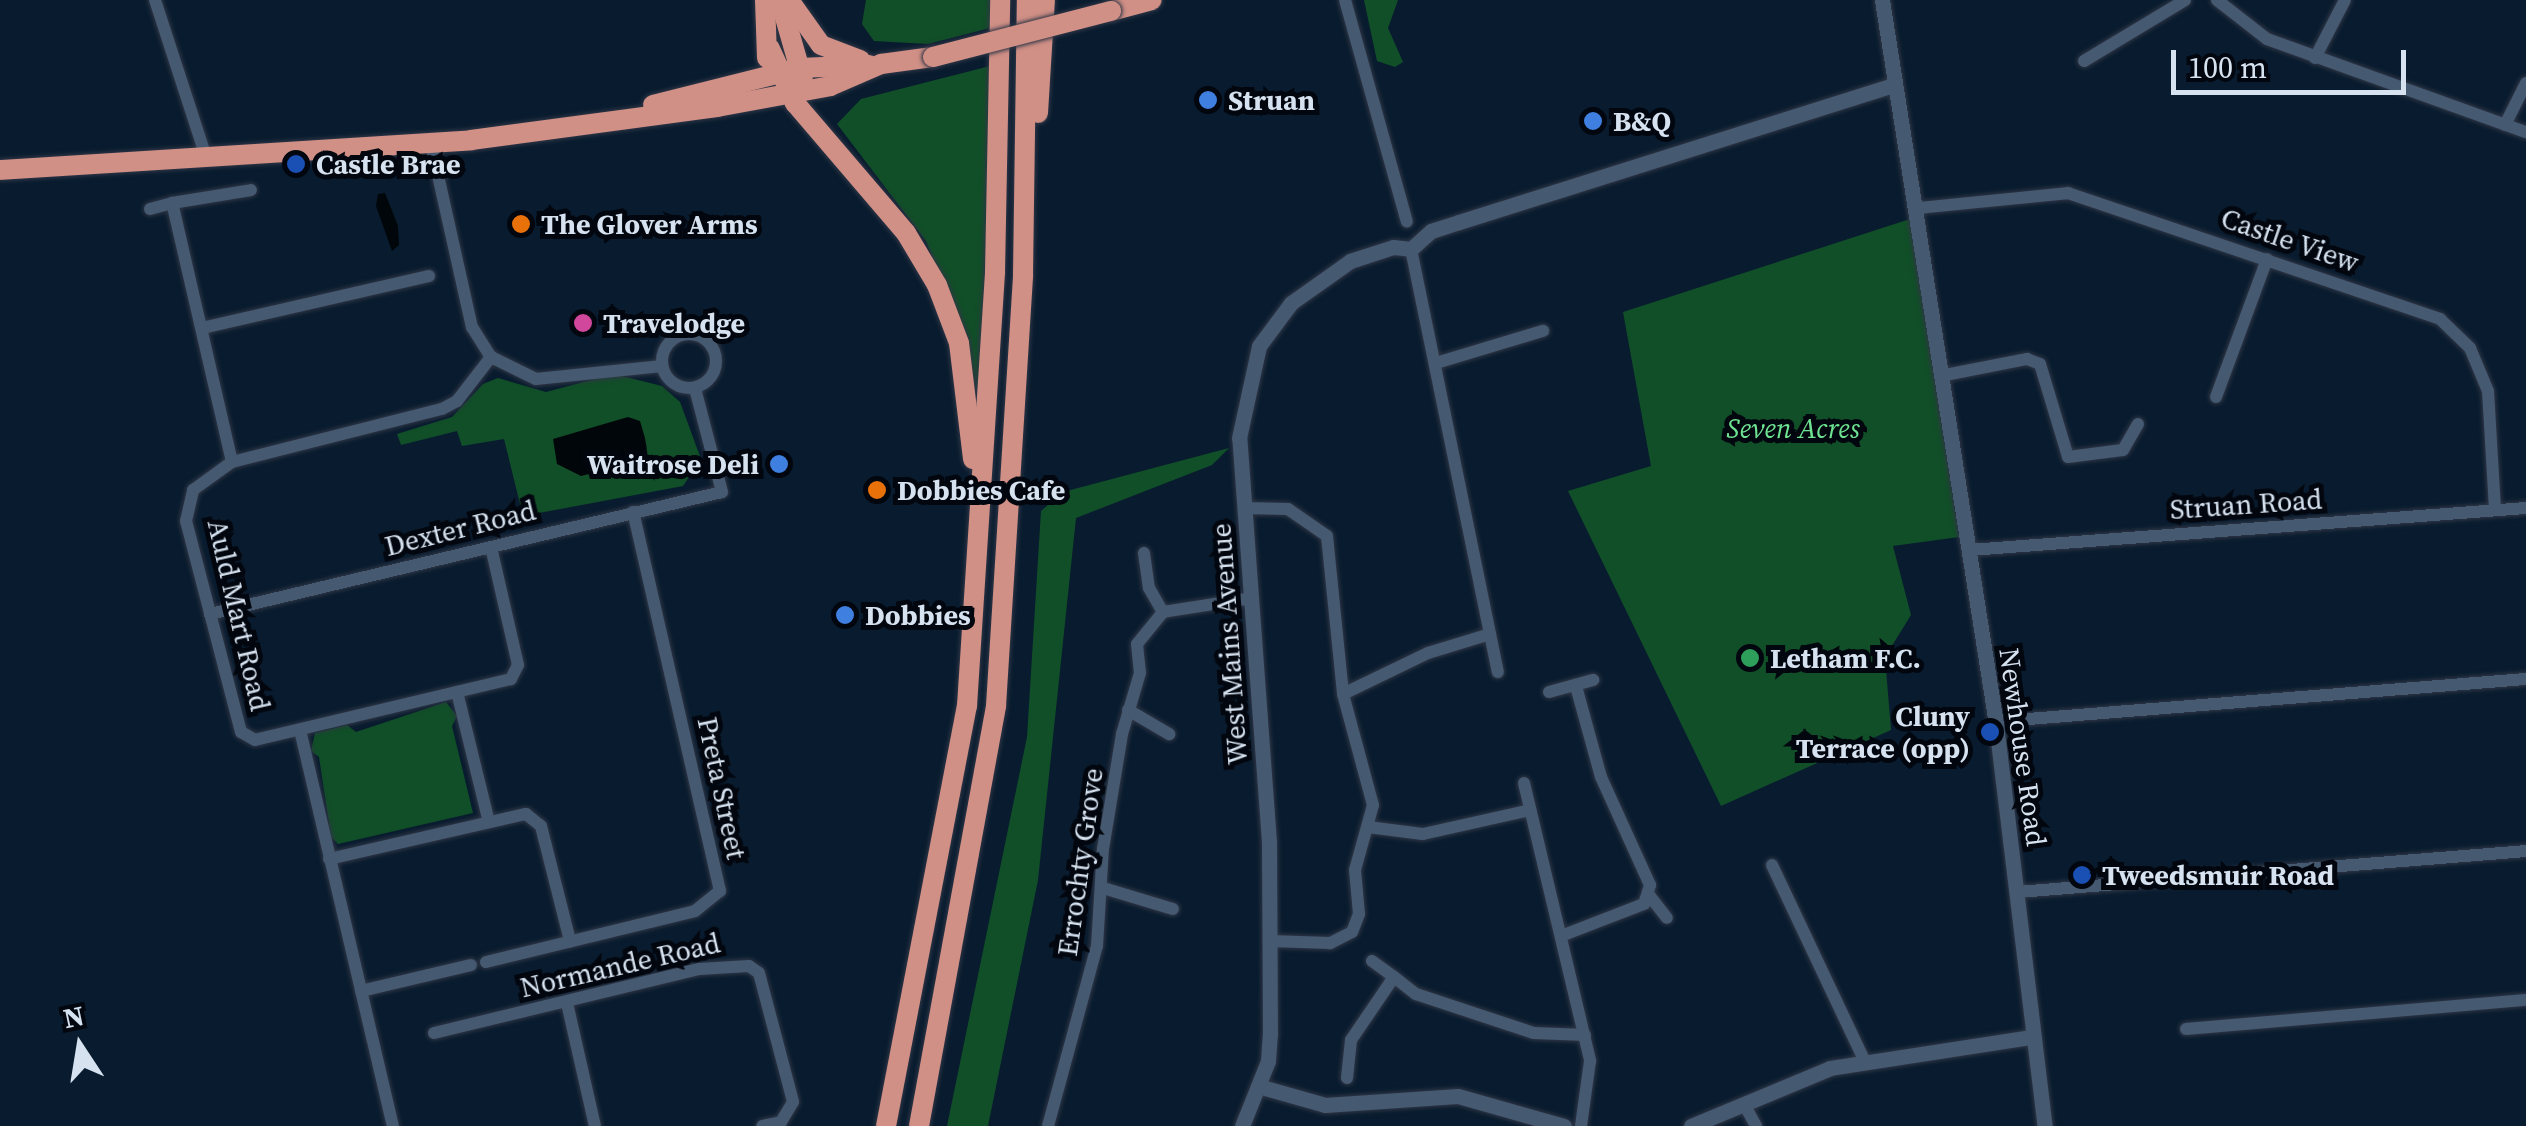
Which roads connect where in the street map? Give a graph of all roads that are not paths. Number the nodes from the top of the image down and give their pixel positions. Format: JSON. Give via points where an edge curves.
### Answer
{"nodes":[{"id":1,"x":155,"y":0,"type":"edge"},
{"id":2,"x":765,"y":0,"type":"edge"},
{"id":3,"x":780,"y":0,"type":"edge"},
{"id":4,"x":788,"y":0,"type":"edge"},
{"id":5,"x":1000,"y":0,"type":"edge"},
{"id":6,"x":1027,"y":0,"type":"edge"},
{"id":7,"x":1046,"y":0,"type":"edge"},
{"id":8,"x":1152,"y":0,"type":"edge"},
{"id":9,"x":1345,"y":0,"type":"edge"},
{"id":10,"x":1882,"y":0,"type":"edge"},
{"id":11,"x":2184,"y":0,"type":"edge"},
{"id":12,"x":2217,"y":0,"type":"edge"},
{"id":13,"x":2345,"y":0,"type":"edge"},
{"id":14,"x":770,"y":48,"type":"junction"},
{"id":15,"x":2315,"y":58,"type":"junction"},
{"id":16,"x":2084,"y":61,"type":"dead end"},
{"id":17,"x":881,"y":64,"type":"junction"},
{"id":18,"x":791,"y":70,"type":"junction"},
{"id":19,"x":740,"y":80,"type":"junction"},
{"id":20,"x":2526,"y":82,"type":"edge"},
{"id":21,"x":1892,"y":86,"type":"junction"},
{"id":22,"x":798,"y":92,"type":"junction"},
{"id":23,"x":606,"y":120,"type":"junction"},
{"id":24,"x":2505,"y":125,"type":"junction"},
{"id":25,"x":2526,"y":132,"type":"edge"},
{"id":26,"x":431,"y":144,"type":"junction"},
{"id":27,"x":206,"y":157,"type":"junction"},
{"id":28,"x":0,"y":170,"type":"edge"},
{"id":29,"x":251,"y":190,"type":"dead end"},
{"id":30,"x":172,"y":204,"type":"junction"},
{"id":31,"x":1918,"y":208,"type":"junction"},
{"id":32,"x":150,"y":209,"type":"dead end"},
{"id":33,"x":1407,"y":222,"type":"dead end"},
{"id":34,"x":1411,"y":248,"type":"junction"},
{"id":35,"x":2267,"y":259,"type":"junction"},
{"id":36,"x":1024,"y":275,"type":"junction"},
{"id":37,"x":429,"y":276,"type":"dead end"},
{"id":38,"x":202,"y":328,"type":"junction"},
{"id":39,"x":1543,"y":331,"type":"dead end"},
{"id":40,"x":491,"y":358,"type":"junction"},
{"id":41,"x":1436,"y":363,"type":"junction"},
{"id":42,"x":662,"y":366,"type":"junction"},
{"id":43,"x":1940,"y":376,"type":"junction"},
{"id":44,"x":694,"y":388,"type":"junction"},
{"id":45,"x":2216,"y":397,"type":"dead end"},
{"id":46,"x":2138,"y":424,"type":"dead end"},
{"id":47,"x":232,"y":462,"type":"junction"},
{"id":48,"x":1244,"y":508,"type":"junction"},
{"id":49,"x":2526,"y":508,"type":"edge"},
{"id":50,"x":2496,"y":510,"type":"junction"},
{"id":51,"x":633,"y":512,"type":"junction"},
{"id":52,"x":978,"y":531,"type":"junction"},
{"id":53,"x":491,"y":547,"type":"junction"},
{"id":54,"x":1970,"y":550,"type":"junction"},
{"id":55,"x":1144,"y":553,"type":"dead end"},
{"id":56,"x":1252,"y":598,"type":"junction"},
{"id":57,"x":1163,"y":612,"type":"junction"},
{"id":58,"x":210,"y":614,"type":"junction"},
{"id":59,"x":1490,"y":634,"type":"junction"},
{"id":60,"x":1498,"y":672,"type":"dead end"},
{"id":61,"x":2526,"y":679,"type":"edge"},
{"id":62,"x":1593,"y":680,"type":"dead end"},
{"id":63,"x":1576,"y":686,"type":"junction"},
{"id":64,"x":458,"y":692,"type":"junction"},
{"id":65,"x":1549,"y":692,"type":"dead end"},
{"id":66,"x":1343,"y":694,"type":"junction"},
{"id":67,"x":1128,"y":710,"type":"junction"},
{"id":68,"x":2016,"y":720,"type":"dead end"},
{"id":69,"x":300,"y":730,"type":"junction"},
{"id":70,"x":1169,"y":734,"type":"dead end"},
{"id":71,"x":1524,"y":783,"type":"dead end"},
{"id":72,"x":1530,"y":810,"type":"junction"},
{"id":73,"x":489,"y":822,"type":"junction"},
{"id":74,"x":1368,"y":827,"type":"junction"},
{"id":75,"x":2526,"y":851,"type":"edge"},
{"id":76,"x":330,"y":859,"type":"junction"},
{"id":77,"x":1772,"y":865,"type":"dead end"},
{"id":78,"x":1103,"y":888,"type":"junction"},
{"id":79,"x":2018,"y":892,"type":"junction"},
{"id":80,"x":1649,"y":895,"type":"junction"},
{"id":81,"x":1173,"y":910,"type":"dead end"},
{"id":82,"x":1668,"y":918,"type":"dead end"},
{"id":83,"x":1561,"y":936,"type":"junction"},
{"id":84,"x":1270,"y":941,"type":"junction"},
{"id":85,"x":570,"y":942,"type":"junction"},
{"id":86,"x":1372,"y":961,"type":"dead end"},
{"id":87,"x":486,"y":962,"type":"dead end"},
{"id":88,"x":471,"y":965,"type":"dead end"},
{"id":89,"x":1394,"y":977,"type":"junction"},
{"id":90,"x":361,"y":991,"type":"junction"},
{"id":91,"x":2526,"y":1000,"type":"edge"},
{"id":92,"x":567,"y":1003,"type":"junction"},
{"id":93,"x":2186,"y":1028,"type":"dead end"},
{"id":94,"x":434,"y":1033,"type":"dead end"},
{"id":95,"x":1585,"y":1034,"type":"junction"},
{"id":96,"x":2031,"y":1037,"type":"junction"},
{"id":97,"x":1864,"y":1060,"type":"junction"},
{"id":98,"x":1346,"y":1078,"type":"dead end"},
{"id":99,"x":1258,"y":1086,"type":"junction"},
{"id":100,"x":1745,"y":1106,"type":"junction"},
{"id":101,"x":393,"y":1126,"type":"edge"},
{"id":102,"x":595,"y":1126,"type":"edge"},
{"id":103,"x":762,"y":1126,"type":"edge"},
{"id":104,"x":886,"y":1126,"type":"edge"},
{"id":105,"x":919,"y":1126,"type":"edge"},
{"id":106,"x":1048,"y":1126,"type":"edge"},
{"id":107,"x":1242,"y":1126,"type":"edge"},
{"id":108,"x":1564,"y":1126,"type":"edge"},
{"id":109,"x":1581,"y":1126,"type":"edge"},
{"id":110,"x":1691,"y":1126,"type":"edge"},
{"id":111,"x":1756,"y":1126,"type":"edge"},
{"id":112,"x":2045,"y":1126,"type":"edge"}],
"edges":[{"from":1,"to":27,"type":"street"},
{"from":2,"to":14,"type":"highway"},
{"from":3,"to":18,"type":"highway"},
{"from":4,"to":17,"type":"highway","via":[[822,45]]},
{"from":5,"to":52,"type":"highway","via":[[995,272]]},
{"from":6,"to":36,"type":"highway"},
{"from":7,"to":36,"type":"highway"},
{"from":8,"to":17,"type":"highway","bridge":true,"via":[[933,57]]},
{"from":9,"to":33,"type":"street"},
{"from":10,"to":21,"type":"street","name":"Newhouse Road"},
{"from":11,"to":16,"type":"street"},
{"from":12,"to":15,"type":"street","via":[[2267,38]]},
{"from":13,"to":15,"type":"street"},
{"from":14,"to":18,"type":"highway"},
{"from":14,"to":19,"type":"highway","via":[[764,66]]},
{"from":15,"to":24,"type":"street"},
{"from":17,"to":18,"type":"highway"},
{"from":17,"to":22,"type":"highway"},
{"from":18,"to":19,"type":"highway"},
{"from":18,"to":22,"type":"highway"},
{"from":19,"to":23,"type":"highway"},
{"from":20,"to":24,"type":"street"},
{"from":21,"to":31,"type":"street","name":"Newhouse Road"},
{"from":21,"to":34,"type":"street","name":"West Mains Avenue","via":[[1430,231]]},
{"from":22,"to":23,"type":"highway"},
{"from":22,"to":52,"type":"highway","via":[[906,233],[948,310],[968,391]]},
{"from":23,"to":26,"type":"highway"},
{"from":24,"to":25,"type":"street"},
{"from":26,"to":27,"type":"highway"},
{"from":26,"to":40,"type":"street","via":[[472,326]]},
{"from":27,"to":28,"type":"highway"},
{"from":29,"to":30,"type":"street"},
{"from":30,"to":32,"type":"street"},
{"from":30,"to":38,"type":"street"},
{"from":31,"to":35,"type":"street","name":"Castle View","via":[[2068,193]]},
{"from":31,"to":43,"type":"street","name":"Newhouse Road"},
{"from":34,"to":41,"type":"street"},
{"from":34,"to":48,"type":"street","name":"West Mains Avenue","via":[[1392,247],[1329,272],[1291,302],[1259,346],[1240,416]]},
{"from":35,"to":45,"type":"street"},
{"from":35,"to":50,"type":"street","name":"Castle View","via":[[2440,319],[2456,331],[2480,364],[2488,391]]},
{"from":36,"to":105,"type":"highway","via":[[996,706]]},
{"from":37,"to":38,"type":"street"},
{"from":38,"to":47,"type":"street"},
{"from":39,"to":41,"type":"street"},
{"from":40,"to":42,"type":"street","via":[[536,379]]},
{"from":40,"to":47,"type":"street","name":"Auld Mart Road","via":[[457,401],[442,409]]},
{"from":41,"to":59,"type":"street","via":[[1450,420],[1444,434]]},
{"from":42,"to":44,"type":"street","via":[[678,386]]},
{"from":42,"to":44,"type":"street","via":[[665,349],[677,337],[702,337],[714,350],[716,366]]},
{"from":43,"to":46,"type":"street","via":[[2027,359],[2040,364],[2068,457],[2123,450]]},
{"from":43,"to":54,"type":"street","name":"Newhouse Road"},
{"from":44,"to":51,"type":"street","name":"Dexter Road","via":[[722,492]]},
{"from":47,"to":58,"type":"street","name":"Auld Mart Road","via":[[193,490],[186,522]]},
{"from":48,"to":56,"type":"street","name":"West Mains Avenue"},
{"from":48,"to":66,"type":"street","via":[[1288,509],[1327,536]]},
{"from":49,"to":50,"type":"street","name":"Struan Road"},
{"from":50,"to":54,"type":"street","name":"Struan Road"},
{"from":51,"to":53,"type":"street","name":"Dexter Road"},
{"from":51,"to":85,"type":"street","name":"Preta Street","via":[[720,892],[700,910]]},
{"from":52,"to":104,"type":"highway","via":[[967,706]]},
{"from":53,"to":58,"type":"street","name":"Dexter Road"},
{"from":53,"to":64,"type":"street","name":"Auld Mart Road","via":[[518,664],[510,679]]},
{"from":54,"to":79,"type":"street","name":"Newhouse Road"},
{"from":55,"to":57,"type":"street","via":[[1149,588]]},
{"from":56,"to":57,"type":"street"},
{"from":56,"to":84,"type":"street","name":"West Mains Avenue"},
{"from":57,"to":67,"type":"street","name":"Errochty Grove","via":[[1137,644],[1140,673]]},
{"from":58,"to":69,"type":"street","name":"Auld Mart Road","via":[[241,732],[255,740]]},
{"from":59,"to":60,"type":"street"},
{"from":59,"to":66,"type":"street","via":[[1428,653]]},
{"from":61,"to":68,"type":"street"},
{"from":62,"to":63,"type":"street"},
{"from":63,"to":65,"type":"street"},
{"from":63,"to":80,"type":"street","via":[[1601,778]]},
{"from":64,"to":69,"type":"street","name":"Auld Mart Road"},
{"from":64,"to":73,"type":"street"},
{"from":66,"to":74,"type":"street","via":[[1371,787]]},
{"from":67,"to":70,"type":"street"},
{"from":67,"to":78,"type":"street","name":"Errochty Grove","via":[[1103,848]]},
{"from":69,"to":76,"type":"street"},
{"from":71,"to":72,"type":"street"},
{"from":72,"to":74,"type":"street","via":[[1423,834]]},
{"from":72,"to":83,"type":"street"},
{"from":73,"to":76,"type":"street"},
{"from":73,"to":85,"type":"street","via":[[526,814],[541,826]]},
{"from":74,"to":84,"type":"street","via":[[1355,870],[1358,914],[1352,932],[1330,943]]},
{"from":75,"to":79,"type":"street"},
{"from":76,"to":90,"type":"street"},
{"from":77,"to":97,"type":"street"},
{"from":78,"to":81,"type":"street"},
{"from":78,"to":106,"type":"street","name":"Errochty Grove","via":[[1097,946]]},
{"from":79,"to":96,"type":"street","name":"Newhouse Road"},
{"from":80,"to":82,"type":"street"},
{"from":80,"to":83,"type":"street","via":[[1630,911]]},
{"from":83,"to":95,"type":"street"},
{"from":84,"to":99,"type":"street","name":"West Mains Avenue","via":[[1268,1062]]},
{"from":85,"to":87,"type":"street","name":"Preta Street"},
{"from":86,"to":89,"type":"street"},
{"from":88,"to":90,"type":"street"},
{"from":89,"to":95,"type":"street","via":[[1416,994],[1534,1034]]},
{"from":89,"to":98,"type":"street","via":[[1351,1040]]},
{"from":90,"to":101,"type":"street"},
{"from":91,"to":93,"type":"street"},
{"from":92,"to":94,"type":"street","name":"Normande Road"},
{"from":92,"to":102,"type":"street"},
{"from":92,"to":103,"type":"street","name":"Normande Road","via":[[699,969],[749,966],[760,973],[793,1102],[781,1122]]},
{"from":95,"to":109,"type":"street","via":[[1592,1078]]},
{"from":96,"to":97,"type":"street"},
{"from":96,"to":112,"type":"street","name":"Newhouse Road"},
{"from":97,"to":100,"type":"street"},
{"from":99,"to":107,"type":"street","name":"West Mains Avenue"},
{"from":99,"to":108,"type":"street","via":[[1326,1106],[1458,1096]]},
{"from":100,"to":110,"type":"street"},
{"from":100,"to":111,"type":"street"}]}
